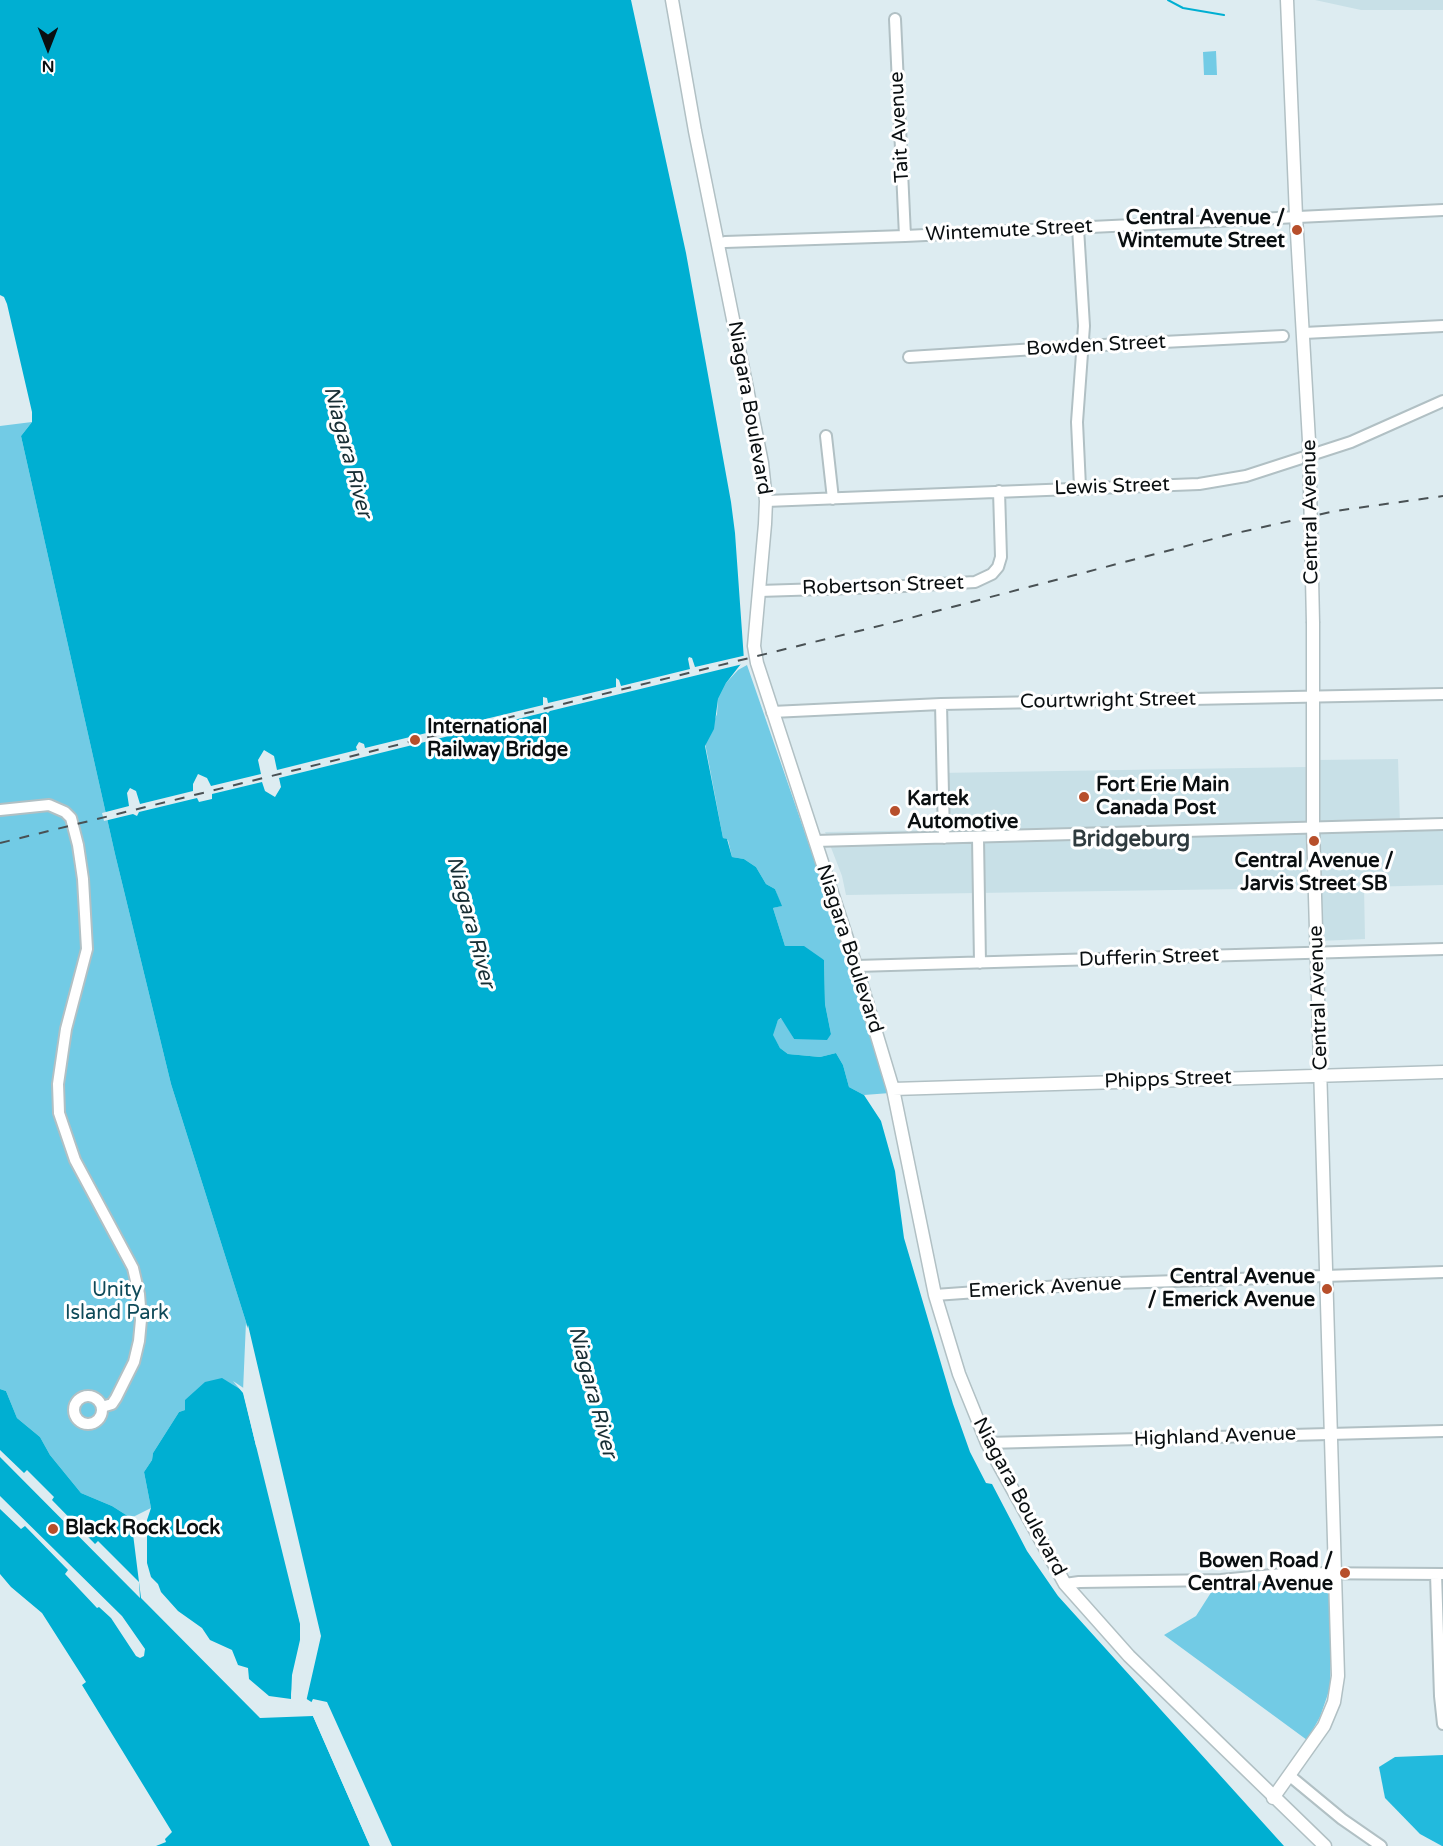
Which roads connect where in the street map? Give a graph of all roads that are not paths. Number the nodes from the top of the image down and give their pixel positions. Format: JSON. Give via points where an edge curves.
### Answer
{"nodes":[{"id":1,"x":672,"y":0,"type":"edge"},
{"id":2,"x":1287,"y":0,"type":"edge"},
{"id":3,"x":895,"y":19,"type":"dead end"},
{"id":4,"x":1443,"y":210,"type":"edge"},
{"id":5,"x":1296,"y":216,"type":"junction"},
{"id":6,"x":1078,"y":228,"type":"junction"},
{"id":7,"x":905,"y":236,"type":"junction"},
{"id":8,"x":718,"y":244,"type":"junction"},
{"id":9,"x":1443,"y":326,"type":"edge"},
{"id":10,"x":1304,"y":333,"type":"junction"},
{"id":11,"x":1283,"y":336,"type":"dead end"},
{"id":12,"x":1083,"y":346,"type":"junction"},
{"id":13,"x":909,"y":357,"type":"dead end"},
{"id":14,"x":1443,"y":401,"type":"edge"},
{"id":15,"x":826,"y":436,"type":"dead end"},
{"id":16,"x":1080,"y":487,"type":"junction"},
{"id":17,"x":999,"y":491,"type":"junction"},
{"id":18,"x":834,"y":499,"type":"junction"},
{"id":19,"x":766,"y":501,"type":"junction"},
{"id":20,"x":759,"y":591,"type":"junction"},
{"id":21,"x":1443,"y":694,"type":"edge"},
{"id":22,"x":1312,"y":697,"type":"junction"},
{"id":23,"x":941,"y":704,"type":"junction"},
{"id":24,"x":772,"y":712,"type":"junction"},
{"id":25,"x":0,"y":810,"type":"edge"},
{"id":26,"x":1443,"y":824,"type":"edge"},
{"id":27,"x":1313,"y":828,"type":"junction"},
{"id":28,"x":944,"y":838,"type":"junction"},
{"id":29,"x":978,"y":838,"type":"junction"},
{"id":30,"x":815,"y":841,"type":"junction"},
{"id":31,"x":1443,"y":949,"type":"edge"},
{"id":32,"x":1317,"y":953,"type":"junction"},
{"id":33,"x":980,"y":963,"type":"junction"},
{"id":34,"x":856,"y":966,"type":"junction"},
{"id":35,"x":1443,"y":1072,"type":"edge"},
{"id":36,"x":1321,"y":1075,"type":"junction"},
{"id":37,"x":893,"y":1089,"type":"junction"},
{"id":38,"x":1443,"y":1272,"type":"edge"},
{"id":39,"x":1326,"y":1277,"type":"junction"},
{"id":40,"x":935,"y":1295,"type":"junction"},
{"id":41,"x":102,"y":1407,"type":"dead end"},
{"id":42,"x":1443,"y":1431,"type":"edge"},
{"id":43,"x":1331,"y":1434,"type":"junction"},
{"id":44,"x":987,"y":1443,"type":"junction"},
{"id":45,"x":1337,"y":1573,"type":"junction"},
{"id":46,"x":1439,"y":1574,"type":"edge"},
{"id":47,"x":1065,"y":1584,"type":"junction"},
{"id":48,"x":1442,"y":1696,"type":"edge"},
{"id":49,"x":1443,"y":1724,"type":"edge"},
{"id":50,"x":1290,"y":1776,"type":"junction"},
{"id":51,"x":1273,"y":1798,"type":"junction"},
{"id":52,"x":1325,"y":1846,"type":"edge"},
{"id":53,"x":1381,"y":1846,"type":"edge"}],
"edges":[{"from":1,"to":8,"type":"main road","name":"Niagara Boulevard"},
{"from":2,"to":5,"type":"main road","name":"Central Avenue"},
{"from":3,"to":7,"type":"street","name":"Tait Avenue"},
{"from":4,"to":5,"type":"street","name":"Wintemute Street"},
{"from":5,"to":6,"type":"street","name":"Wintemute Street"},
{"from":5,"to":10,"type":"main road","name":"Central Avenue"},
{"from":6,"to":7,"type":"street","name":"Wintemute Street"},
{"from":6,"to":12,"type":"street"},
{"from":7,"to":8,"type":"street","name":"Wintemute Street"},
{"from":8,"to":19,"type":"main road","name":"Niagara Boulevard","via":[[762,463]]},
{"from":9,"to":10,"type":"street"},
{"from":10,"to":22,"type":"main road","name":"Central Avenue","bridge":true,"via":[[1310,441]]},
{"from":11,"to":12,"type":"street","name":"Bowden Street"},
{"from":12,"to":13,"type":"street","name":"Bowden Street"},
{"from":12,"to":16,"type":"street","via":[[1078,414]]},
{"from":14,"to":16,"type":"street","name":"Lewis Street","via":[[1351,442],[1246,476],[1199,484]]},
{"from":15,"to":18,"type":"street"},
{"from":16,"to":17,"type":"street","name":"Lewis Street"},
{"from":17,"to":18,"type":"street","name":"Lewis Street"},
{"from":17,"to":20,"type":"street","name":"Robertson Street","via":[[1001,557],[992,574],[975,582]]},
{"from":18,"to":19,"type":"street","name":"Lewis Street"},
{"from":19,"to":20,"type":"main road","name":"Niagara Boulevard"},
{"from":20,"to":24,"type":"main road","name":"Niagara Boulevard","via":[[754,646]]},
{"from":21,"to":22,"type":"street","name":"Courtwright Street"},
{"from":22,"to":23,"type":"street","name":"Courtwright Street"},
{"from":22,"to":27,"type":"main road","name":"Central Avenue"},
{"from":23,"to":24,"type":"street","name":"Courtwright Street"},
{"from":23,"to":28,"type":"street"},
{"from":24,"to":30,"type":"main road","name":"Niagara Boulevard"},
{"from":25,"to":41,"type":"street","via":[[49,806],[65,812],[71,818],[78,845],[87,949],[66,1029],[58,1084],[59,1113],[75,1160],[133,1268],[140,1294],[138,1349],[116,1398]]},
{"from":26,"to":27,"type":"street"},
{"from":27,"to":29,"type":"street"},
{"from":27,"to":32,"type":"main road","name":"Central Avenue"},
{"from":28,"to":29,"type":"street"},
{"from":28,"to":30,"type":"street"},
{"from":29,"to":33,"type":"street"},
{"from":30,"to":34,"type":"main road","name":"Niagara Boulevard"},
{"from":31,"to":32,"type":"street","name":"Dufferin Street"},
{"from":32,"to":33,"type":"street","name":"Dufferin Street"},
{"from":32,"to":36,"type":"main road","name":"Central Avenue"},
{"from":33,"to":34,"type":"street","name":"Dufferin Street"},
{"from":34,"to":37,"type":"main road","name":"Niagara Boulevard"},
{"from":35,"to":36,"type":"main road","name":"Phipps Street"},
{"from":36,"to":37,"type":"main road","name":"Phipps Street"},
{"from":36,"to":39,"type":"main road","name":"Central Avenue"},
{"from":37,"to":40,"type":"main road","name":"Niagara Boulevard"},
{"from":38,"to":39,"type":"street","name":"Emerick Avenue"},
{"from":39,"to":40,"type":"street","name":"Emerick Avenue","via":[[1088,1284]]},
{"from":39,"to":43,"type":"main road","name":"Central Avenue"},
{"from":40,"to":44,"type":"main road","name":"Niagara Boulevard","via":[[959,1374]]},
{"from":42,"to":43,"type":"street","name":"Highland Avenue"},
{"from":43,"to":44,"type":"street","name":"Highland Avenue"},
{"from":43,"to":45,"type":"main road","name":"Central Avenue"},
{"from":44,"to":47,"type":"main road","name":"Niagara Boulevard"},
{"from":45,"to":46,"type":"street"},
{"from":45,"to":47,"type":"street"},
{"from":45,"to":50,"type":"main road","name":"Central Avenue","via":[[1338,1676],[1334,1702],[1324,1726]]},
{"from":46,"to":48,"type":"street"},
{"from":47,"to":51,"type":"main road","name":"Niagara Boulevard","via":[[1129,1656]]},
{"from":48,"to":49,"type":"street"},
{"from":50,"to":51,"type":"main road","name":"Central Avenue"},
{"from":50,"to":53,"type":"street"},
{"from":51,"to":52,"type":"main road","name":"Niagara Boulevard"}]}
